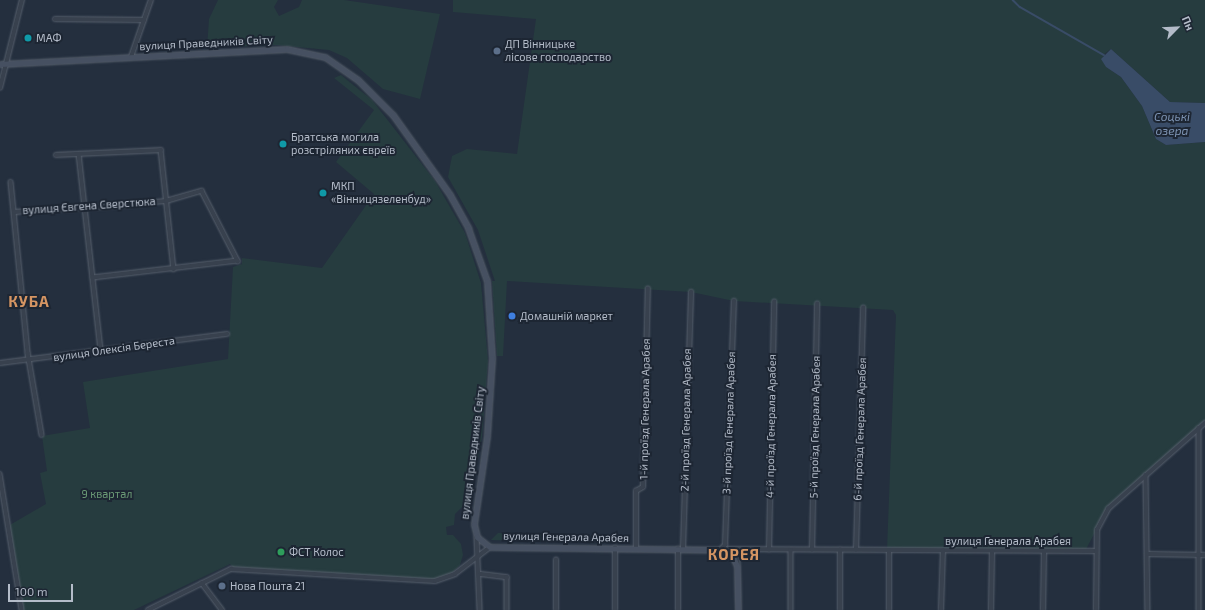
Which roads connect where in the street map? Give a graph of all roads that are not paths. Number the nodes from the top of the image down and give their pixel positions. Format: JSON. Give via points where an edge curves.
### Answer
{"nodes":[{"id":1,"x":22,"y":0,"type":"edge"},
{"id":2,"x":151,"y":0,"type":"edge"},
{"id":3,"x":55,"y":19,"type":"dead end"},
{"id":4,"x":144,"y":20,"type":"junction"},
{"id":5,"x":131,"y":57,"type":"junction"},
{"id":6,"x":7,"y":62,"type":"junction"},
{"id":7,"x":0,"y":64,"type":"edge"},
{"id":8,"x":0,"y":88,"type":"edge"},
{"id":9,"x":79,"y":154,"type":"junction"},
{"id":10,"x":56,"y":155,"type":"dead end"},
{"id":11,"x":11,"y":182,"type":"dead end"},
{"id":12,"x":166,"y":200,"type":"junction"},
{"id":13,"x":85,"y":208,"type":"junction"},
{"id":14,"x":14,"y":212,"type":"junction"},
{"id":15,"x":174,"y":269,"type":"junction"},
{"id":16,"x":93,"y":278,"type":"junction"},
{"id":17,"x":648,"y":289,"type":"dead end"},
{"id":18,"x":691,"y":292,"type":"dead end"},
{"id":19,"x":734,"y":301,"type":"dead end"},
{"id":20,"x":774,"y":302,"type":"dead end"},
{"id":21,"x":817,"y":304,"type":"dead end"},
{"id":22,"x":863,"y":308,"type":"dead end"},
{"id":23,"x":227,"y":334,"type":"dead end"},
{"id":24,"x":101,"y":351,"type":"junction"},
{"id":25,"x":30,"y":360,"type":"junction"},
{"id":26,"x":0,"y":363,"type":"edge"},
{"id":27,"x":1205,"y":422,"type":"edge"},
{"id":28,"x":1199,"y":428,"type":"junction"},
{"id":29,"x":42,"y":435,"type":"dead end"},
{"id":30,"x":0,"y":474,"type":"edge"},
{"id":31,"x":1146,"y":475,"type":"junction"},
{"id":32,"x":478,"y":537,"type":"junction"},
{"id":33,"x":490,"y":547,"type":"junction"},
{"id":34,"x":615,"y":548,"type":"junction"},
{"id":35,"x":636,"y":548,"type":"junction"},
{"id":36,"x":681,"y":549,"type":"junction"},
{"id":37,"x":719,"y":549,"type":"junction"},
{"id":38,"x":738,"y":550,"type":"junction"},
{"id":39,"x":769,"y":550,"type":"junction"},
{"id":40,"x":791,"y":550,"type":"junction"},
{"id":41,"x":812,"y":550,"type":"junction"},
{"id":42,"x":840,"y":550,"type":"junction"},
{"id":43,"x":856,"y":550,"type":"junction"},
{"id":44,"x":889,"y":550,"type":"junction"},
{"id":45,"x":943,"y":551,"type":"junction"},
{"id":46,"x":992,"y":551,"type":"junction"},
{"id":47,"x":1044,"y":551,"type":"junction"},
{"id":48,"x":1096,"y":551,"type":"junction"},
{"id":49,"x":1148,"y":554,"type":"junction"},
{"id":50,"x":1200,"y":555,"type":"junction"},
{"id":51,"x":1205,"y":555,"type":"edge"},
{"id":52,"x":477,"y":558,"type":"junction"},
{"id":53,"x":556,"y":560,"type":"dead end"},
{"id":54,"x":481,"y":574,"type":"junction"},
{"id":55,"x":739,"y":575,"type":"junction"},
{"id":56,"x":202,"y":583,"type":"junction"},
{"id":57,"x":22,"y":610,"type":"edge"},
{"id":58,"x":148,"y":610,"type":"edge"},
{"id":59,"x":222,"y":610,"type":"edge"},
{"id":60,"x":480,"y":610,"type":"edge"},
{"id":61,"x":507,"y":610,"type":"edge"},
{"id":62,"x":556,"y":610,"type":"edge"},
{"id":63,"x":615,"y":610,"type":"edge"},
{"id":64,"x":678,"y":610,"type":"edge"},
{"id":65,"x":738,"y":610,"type":"edge"},
{"id":66,"x":791,"y":610,"type":"edge"},
{"id":67,"x":840,"y":610,"type":"edge"},
{"id":68,"x":889,"y":610,"type":"edge"},
{"id":69,"x":941,"y":610,"type":"edge"},
{"id":70,"x":991,"y":610,"type":"edge"},
{"id":71,"x":1043,"y":610,"type":"edge"},
{"id":72,"x":1096,"y":610,"type":"edge"},
{"id":73,"x":1148,"y":610,"type":"edge"},
{"id":74,"x":1199,"y":610,"type":"edge"}],
"edges":[{"from":1,"to":6,"type":"street"},
{"from":2,"to":4,"type":"street","name":"вулиця Праведників Світу"},
{"from":3,"to":4,"type":"street"},
{"from":4,"to":5,"type":"street","name":"вулиця Праведників Світу"},
{"from":5,"to":6,"type":"main road","name":"вулиця Праведників Світу"},
{"from":5,"to":32,"type":"main road","name":"вулиця Праведників Світу","via":[[281,49],[325,57],[376,96],[416,144],[459,210],[487,281],[492,365],[487,436],[474,524]]},
{"from":6,"to":7,"type":"main road","name":"вулиця Праведників Світу"},
{"from":6,"to":8,"type":"street"},
{"from":9,"to":10,"type":"street"},
{"from":9,"to":12,"type":"street","via":[[161,150]]},
{"from":9,"to":13,"type":"street"},
{"from":11,"to":14,"type":"street"},
{"from":12,"to":13,"type":"street","name":"вулиця Євгена Сверстюка"},
{"from":12,"to":15,"type":"street"},
{"from":12,"to":15,"type":"street","name":"вулиця Євгена Сверстюка","via":[[206,192],[238,261]]},
{"from":13,"to":14,"type":"street","name":"вулиця Євгена Сверстюка"},
{"from":13,"to":16,"type":"street"},
{"from":14,"to":25,"type":"street"},
{"from":15,"to":16,"type":"street"},
{"from":16,"to":24,"type":"street"},
{"from":17,"to":35,"type":"street","name":"1-й проїзд Генерала Арабея","via":[[643,487],[636,491]]},
{"from":18,"to":36,"type":"street","name":"2-й проїзд Генерала Арабея"},
{"from":19,"to":37,"type":"street","name":"3-й проїзд Генерала Арабея","via":[[725,545]]},
{"from":20,"to":39,"type":"street","name":"4-й проїзд Генерала Арабея"},
{"from":21,"to":41,"type":"street","name":"5-й проїзд Генерала Арабея"},
{"from":22,"to":43,"type":"street","name":"6-й проїзд Генерала Арабея"},
{"from":23,"to":24,"type":"street","name":"вулиця Олексія Береста"},
{"from":24,"to":25,"type":"street","name":"вулиця Олексія Береста"},
{"from":25,"to":26,"type":"street","name":"вулиця Олексія Береста"},
{"from":25,"to":29,"type":"street"},
{"from":27,"to":28,"type":"street"},
{"from":28,"to":31,"type":"street"},
{"from":28,"to":50,"type":"street"},
{"from":30,"to":57,"type":"street"},
{"from":31,"to":48,"type":"street","via":[[1108,508],[1097,530]]},
{"from":31,"to":49,"type":"street"},
{"from":32,"to":33,"type":"main road"},
{"from":32,"to":52,"type":"street"},
{"from":33,"to":34,"type":"main road","name":"вулиця Генерала Арабея"},
{"from":33,"to":52,"type":"street","name":"вулиця Генерала Арабея"},
{"from":34,"to":35,"type":"main road","name":"вулиця Генерала Арабея"},
{"from":34,"to":63,"type":"street"},
{"from":35,"to":36,"type":"main road","name":"вулиця Генерала Арабея"},
{"from":36,"to":37,"type":"main road","name":"вулиця Генерала Арабея"},
{"from":36,"to":64,"type":"street","name":"2-й проїзд Генерала Арабея"},
{"from":37,"to":38,"type":"street","name":"вулиця Генерала Арабея"},
{"from":37,"to":55,"type":"main road","via":[[733,557]]},
{"from":38,"to":39,"type":"street","name":"вулиця Генерала Арабея"},
{"from":38,"to":55,"type":"street"},
{"from":39,"to":40,"type":"street","name":"вулиця Генерала Арабея"},
{"from":40,"to":41,"type":"street","name":"вулиця Генерала Арабея"},
{"from":40,"to":66,"type":"street"},
{"from":41,"to":42,"type":"street","name":"вулиця Генерала Арабея"},
{"from":42,"to":43,"type":"street","name":"вулиця Генерала Арабея"},
{"from":42,"to":67,"type":"street"},
{"from":43,"to":44,"type":"street","name":"вулиця Генерала Арабея"},
{"from":44,"to":45,"type":"street","name":"вулиця Генерала Арабея"},
{"from":44,"to":68,"type":"street"},
{"from":45,"to":46,"type":"street","name":"вулиця Генерала Арабея"},
{"from":45,"to":69,"type":"street"},
{"from":46,"to":47,"type":"street","name":"вулиця Генерала Арабея"},
{"from":46,"to":70,"type":"street"},
{"from":47,"to":48,"type":"street","name":"вулиця Генерала Арабея"},
{"from":47,"to":71,"type":"street"},
{"from":48,"to":72,"type":"street"},
{"from":49,"to":50,"type":"street"},
{"from":49,"to":73,"type":"street"},
{"from":50,"to":51,"type":"street"},
{"from":50,"to":74,"type":"street"},
{"from":52,"to":54,"type":"street"},
{"from":52,"to":56,"type":"street","name":"вулиця Генерала Арабея","via":[[455,574],[435,581],[234,569]]},
{"from":53,"to":62,"type":"street"},
{"from":54,"to":60,"type":"street"},
{"from":54,"to":61,"type":"street","via":[[507,577]]},
{"from":55,"to":65,"type":"main road"},
{"from":56,"to":58,"type":"street","name":"вулиця Генерала Арабея"},
{"from":56,"to":59,"type":"street"}]}
